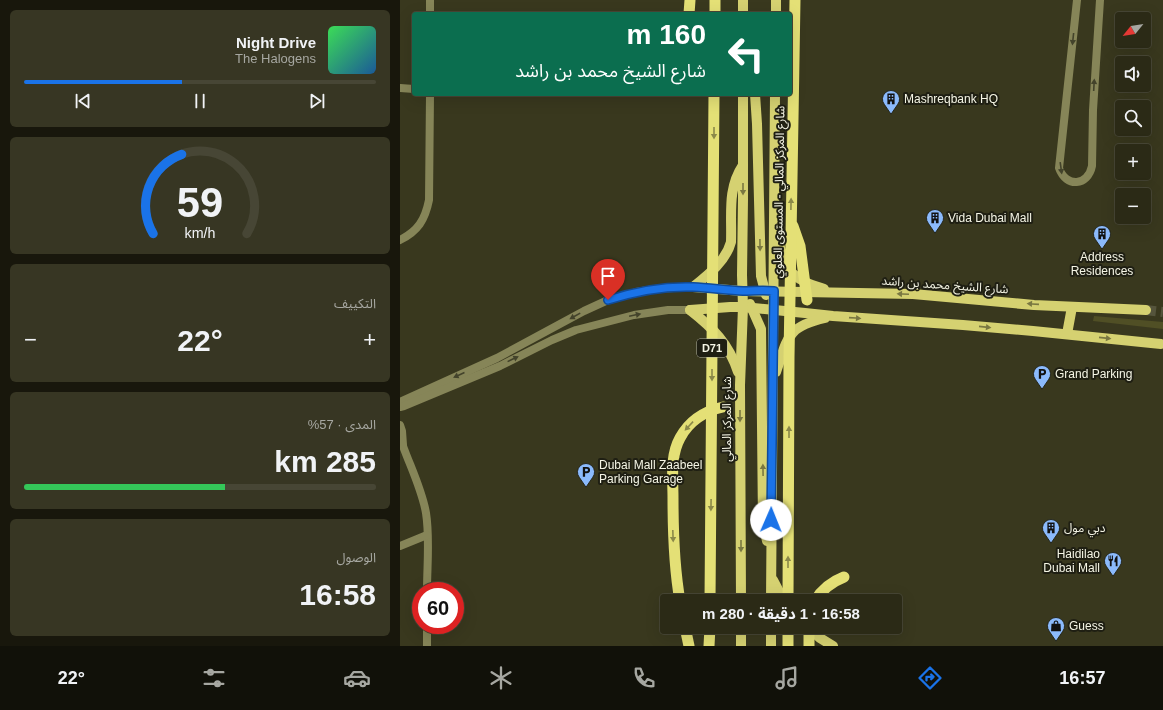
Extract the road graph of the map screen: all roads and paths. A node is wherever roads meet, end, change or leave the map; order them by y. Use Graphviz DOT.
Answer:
graph roads {
  1 [pos="430,0"];
  2 [pos="690,0"];
  3 [pos="715,0"];
  4 [pos="743,0"];
  5 [pos="776,0"];
  6 [pos="795,0"];
  7 [pos="1077,0"];
  8 [pos="1100,0"];
  9 [pos="430,12"];
  10 [pos="689,12"];
  11 [pos="715,12"];
  12 [pos="743,12"];
  13 [pos="776,12"];
  14 [pos="400,88"];
  15 [pos="412,89"];
  16 [pos="430,96"];
  17 [pos="714,96"];
  18 [pos="743,96"];
  19 [pos="755,96"];
  20 [pos="775,96"];
  21 [pos="743,166"];
  22 [pos="791,222"];
  23 [pos="774,231"];
  24 [pos="400,240"];
  25 [pos="774,275"];
  26 [pos="761,276"];
  27 [pos="693,287"];
  28 [pos="742,291"];
  29 [pos="769,291"];
  30 [pos="829,292"];
  31 [pos="807,300"];
  32 [pos="1072,306"];
  33 [pos="748,308"];
  34 [pos="690,310"];
  35 [pos="773,310"];
  36 [pos="1146,310"];
  37 [pos="833,316"];
  38 [pos="761,329"];
  39 [pos="741,332"];
  40 [pos="1067,334"];
  41 [pos="1161,344"];
  42 [pos="773,382"];
  43 [pos="740,386"];
  44 [pos="400,402"];
  45 [pos="400,407"];
  46 [pos="723,407"];
  47 [pos="400,424"];
  48 [pos="402,443"];
  49 [pos="427,535"];
  50 [pos="400,546"];
  51 [pos="770,550"];
  52 [pos="771,574"];
  53 [pos="844,577"];
  54 [pos="427,582"];
  55 [pos="679,594"];
  56 [pos="710,594"];
  57 [pos="741,594"];
  58 [pos="771,594"];
  59 [pos="780,594"];
  60 [pos="788,594"];
  61 [pos="819,594"];
  62 [pos="427,634"];
  63 [pos="686,634"];
  64 [pos="710,634"];
  65 [pos="741,634"];
  66 [pos="771,634"];
  67 [pos="788,634"];
  68 [pos="809,634"];
  69 [pos="816,634"];
  70 [pos="427,646"];
  71 [pos="689,646"];
  72 [pos="710,646"];
  73 [pos="741,646"];
  74 [pos="771,646"];
  75 [pos="788,646"];
  76 [pos="809,646"];
  77 [pos="833,646"];
  1 -- 9 [label="street"];
  2 -- 10 [label="highway"];
  3 -- 11 [label="highway"];
  4 -- 12 [label="main road"];
  5 -- 13 [label="main road"];
  22 -- 6 [label="highway, شارع المركز المالي - المستوى العلوي, one-way"];
  7 -- 8 [label="street, one-way"];
  14 -- 15 [label="street"];
  16 -- 24 [label="street"];
  17 -- 56 [label="highway, D71, one-way"];
  18 -- 21 [label="main road, شارع المركز المالي / D71"];
  19 -- 26 [label="main road, one-way"];
  20 -- 23 [label="main road"];
  21 -- 27 [label="main road"];
  21 -- 28 [label="main road, شارع المركز المالي / D71, one-way"];
  22 -- 31 [label="highway"];
  60 -- 22 [label="highway, شارع المركز المالي - المستوى العلوي, one-way"];
  23 -- 25 [label="main road"];
  23 -- 30 [label="main road"];
  25 -- 26 [label="main road"];
  25 -- 29 [label="main road"];
  26 -- 29 [label="main road"];
  27 -- 28 [label="main road, شارع الشيخ محمد بن راشد"];
  27 -- 44 [label="street, one-way"];
  28 -- 29 [label="main road, شارع الشيخ محمد بن راشد"];
  28 -- 33 [label="main road, شارع المركز المالي / D71"];
  29 -- 30 [label="main road, شارع الشيخ محمد بن راشد"];
  29 -- 35 [label="main road"];
  32 -- 30 [label="main road, شارع الشيخ محمد بن راشد, one-way"];
  32 -- 36 [label="main road, شارع الشيخ محمد بن راشد"];
  32 -- 40 [label="main road"];
  33 -- 34 [label="main road"];
  33 -- 35 [label="main road"];
  33 -- 38 [label="main road"];
  33 -- 39 [label="main road, شارع المركز المالي / D71"];
  34 -- 43 [label="main road"];
  45 -- 34 [label="street, one-way"];
  35 -- 37 [label="main road"];
  35 -- 42 [label="main road"];
  37 -- 40 [label="main road, one-way"];
  37 -- 42 [label="main road"];
  38 -- 39 [label="main road"];
  51 -- 38 [label="main road, one-way"];
  39 -- 43 [label="main road, شارع المركز المالي / D71"];
  40 -- 41 [label="main road, one-way"];
  42 -- 51 [label="main road"];
  43 -- 57 [label="main road, شارع المركز المالي / D71, one-way"];
  46 -- 55 [label="highway, one-way"];
  47 -- 48 [label="street"];
  48 -- 49 [label="street"];
  49 -- 50 [label="street"];
  49 -- 54 [label="street"];
  51 -- 52 [label="main road"];
  52 -- 58 [label="main road"];
  52 -- 59 [label="main road"];
  53 -- 61 [label="highway"];
  62 -- 70 [label="street"];
  63 -- 71 [label="highway"];
  64 -- 72 [label="highway"];
  65 -- 73 [label="main road"];
  66 -- 74 [label="main road"];
  67 -- 75 [label="highway"];
  68 -- 76 [label="highway"];
  69 -- 77 [label="main road"];
}
